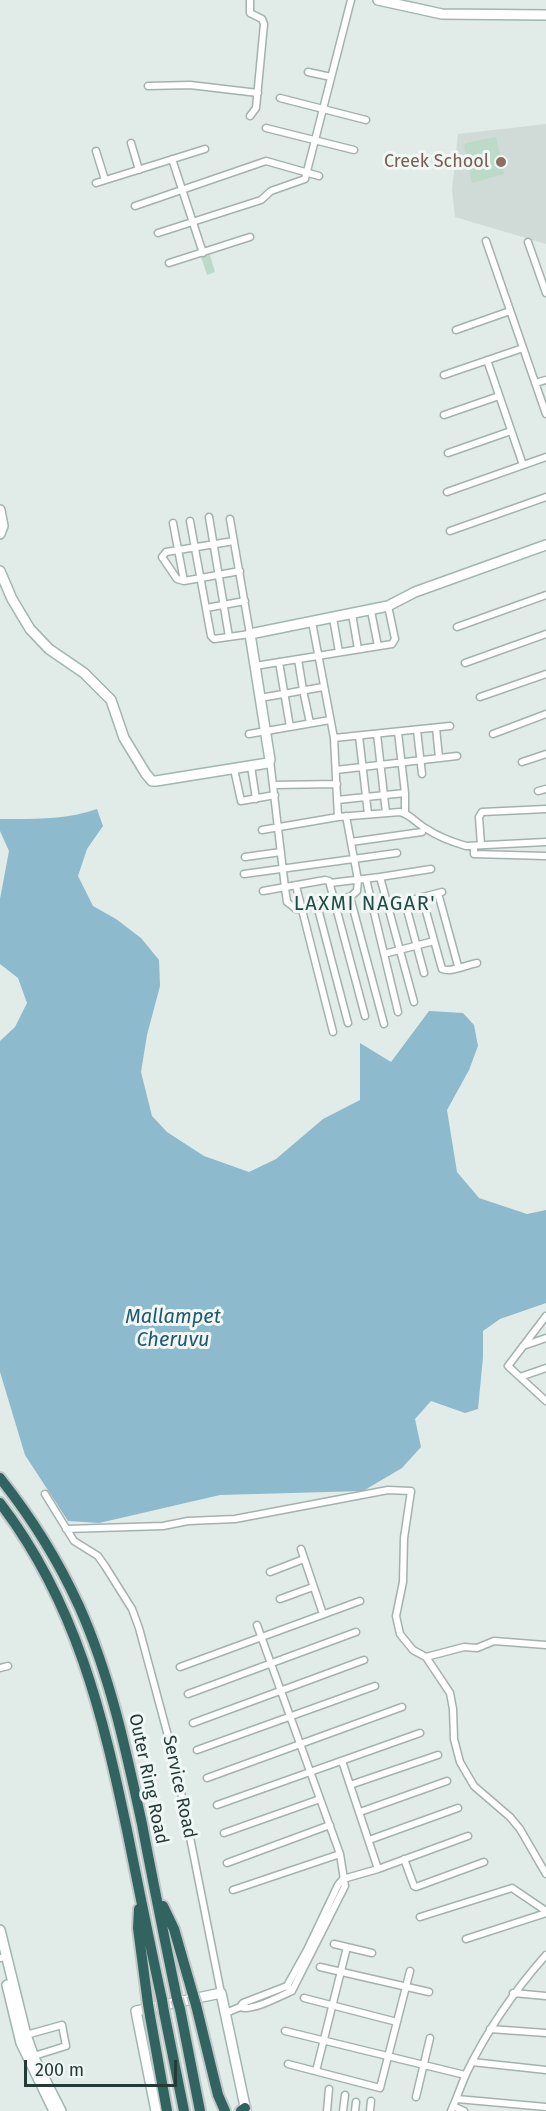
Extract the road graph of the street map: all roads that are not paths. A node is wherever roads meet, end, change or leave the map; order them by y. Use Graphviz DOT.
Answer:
graph roads {
  1 [pos="250,0"];
  2 [pos="351,0"];
  3 [pos="378,0"];
  4 [pos="546,15"];
  5 [pos="308,72"];
  6 [pos="331,77"];
  7 [pos="147,86"];
  8 [pos="258,93"];
  9 [pos="280,98"];
  10 [pos="324,110"];
  11 [pos="250,116"];
  12 [pos="366,120"];
  13 [pos="266,128"];
  14 [pos="316,141"];
  15 [pos="131,142"];
  16 [pos="205,149"];
  17 [pos="354,150"];
  18 [pos="96,151"];
  19 [pos="172,159"];
  20 [pos="139,170"];
  21 [pos="307,173"];
  22 [pos="319,176"];
  23 [pos="105,180"];
  24 [pos="96,183"];
  25 [pos="182,191"];
  26 [pos="135,206"];
  27 [pos="192,221"];
  28 [pos="158,233"];
  29 [pos="250,237"];
  30 [pos="486,241"];
  31 [pos="528,242"];
  32 [pos="203,253"];
  33 [pos="169,264"];
  34 [pos="546,293"];
  35 [pos="510,311"];
  36 [pos="456,330"];
  37 [pos="523,348"];
  38 [pos="487,360"];
  39 [pos="444,375"];
  40 [pos="546,380"];
  41 [pos="535,384"];
  42 [pos="499,396"];
  43 [pos="546,414"];
  44 [pos="444,415"];
  45 [pos="511,431"];
  46 [pos="448,453"];
  47 [pos="546,457"];
  48 [pos="523,465"];
  49 [pos="447,492"];
  50 [pos="546,497"];
  51 [pos="0,510"];
  52 [pos="209,517"];
  53 [pos="230,519"];
  54 [pos="190,521"];
  55 [pos="173,523"];
  56 [pos="450,531"];
  57 [pos="0,534"];
  58 [pos="234,541"];
  59 [pos="214,544"];
  60 [pos="546,545"];
  61 [pos="195,548"];
  62 [pos="178,550"];
  63 [pos="0,571"];
  64 [pos="240,571"];
  65 [pos="219,575"];
  66 [pos="201,578"];
  67 [pos="184,581"];
  68 [pos="546,595"];
  69 [pos="245,601"];
  70 [pos="224,605"];
  71 [pos="388,606"];
  72 [pos="206,608"];
  73 [pos="371,610"];
  74 [pos="352,614"];
  75 [pos="333,618"];
  76 [pos="312,622"];
  77 [pos="457,627"];
  78 [pos="250,634"];
  79 [pos="546,634"];
  80 [pos="229,637"];
  81 [pos="378,646"];
  82 [pos="358,649"];
  83 [pos="339,652"];
  84 [pos="317,656"];
  85 [pos="298,659"];
  86 [pos="279,662"];
  87 [pos="465,663"];
  88 [pos="255,666"];
  89 [pos="546,674"];
  90 [pos="323,687"];
  91 [pos="303,690"];
  92 [pos="284,694"];
  93 [pos="260,698"];
  94 [pos="480,698"];
  95 [pos="546,714"];
  96 [pos="330,720"];
  97 [pos="310,723"];
  98 [pos="450,726"];
  99 [pos="290,727"];
  100 [pos="436,728"];
  101 [pos="417,730"];
  102 [pos="264,731"];
  103 [pos="398,732"];
  104 [pos="249,734"];
  105 [pos="377,734"];
  106 [pos="493,734"];
  107 [pos="359,736"];
  108 [pos="334,738"];
  109 [pos="546,754"];
  110 [pos="457,756"];
  111 [pos="440,758"];
  112 [pos="270,760"];
  113 [pos="421,760"];
  114 [pos="522,762"];
  115 [pos="402,763"];
  116 [pos="381,765"];
  117 [pos="251,766"];
  118 [pos="363,767"];
  119 [pos="234,769"];
  120 [pos="336,770"];
  121 [pos="422,774"];
  122 [pos="337,784"];
  123 [pos="273,785"];
  124 [pos="546,789"];
  125 [pos="538,791"];
  126 [pos="405,793"];
  127 [pos="275,795"];
  128 [pos="384,795"];
  129 [pos="366,797"];
  130 [pos="256,799"];
  131 [pos="337,800"];
  132 [pos="546,809"];
  133 [pos="386,813"];
  134 [pos="405,813"];
  135 [pos="369,814"];
  136 [pos="346,816"];
  137 [pos="338,817"];
  138 [pos="278,827"];
  139 [pos="262,830"];
  140 [pos="422,832"];
  141 [pos="351,842"];
  142 [pos="546,842"];
  143 [pos="478,845"];
  144 [pos="281,852"];
  145 [pos="397,853"];
  146 [pos="546,856"];
  147 [pos="245,857"];
  148 [pos="354,859"];
  149 [pos="431,869"];
  150 [pos="283,870"];
  151 [pos="244,874"];
  152 [pos="380,878"];
  153 [pos="366,879"];
  154 [pos="358,880"];
  155 [pos="330,883"];
  156 [pos="296,886"];
  157 [pos="285,888"];
  158 [pos="263,891"];
  159 [pos="351,897"];
  160 [pos="422,897"];
  161 [pos="334,901"];
  162 [pos="405,902"];
  163 [pos="317,905"];
  164 [pos="389,906"];
  165 [pos="302,908"];
  166 [pos="434,940"];
  167 [pos="416,945"];
  168 [pos="400,950"];
  169 [pos="384,954"];
  170 [pos="477,963"];
  171 [pos="458,966"];
  172 [pos="424,973"];
  173 [pos="414,1002"];
  174 [pos="398,1012"];
  175 [pos="365,1016"];
  176 [pos="348,1023"];
  177 [pos="384,1024"];
  178 [pos="333,1032"];
  179 [pos="546,1316"];
  180 [pos="546,1338"];
  181 [pos="522,1347"];
  182 [pos="546,1368"];
  183 [pos="520,1377"];
  184 [pos="545,1400"];
  185 [pos="0,1478"];
  186 [pos="45,1494"];
  187 [pos="2,1506"];
  188 [pos="66,1529"];
  189 [pos="301,1549"];
  190 [pos="304,1559"];
  191 [pos="270,1572"];
  192 [pos="313,1587"];
  193 [pos="280,1599"];
  194 [pos="360,1601"];
  195 [pos="323,1614"];
  196 [pos="257,1625"];
  197 [pos="356,1632"];
  198 [pos="261,1636"];
  199 [pos="546,1645"];
  200 [pos="426,1657"];
  201 [pos="364,1660"];
  202 [pos="271,1664"];
  203 [pos="8,1666"];
  204 [pos="180,1667"];
  205 [pos="0,1668"];
  206 [pos="375,1686"];
  207 [pos="281,1690"];
  208 [pos="188,1694"];
  209 [pos="402,1707"];
  210 [pos="291,1718"];
  211 [pos="193,1723"];
  212 [pos="420,1733"];
  213 [pos="300,1743"];
  214 [pos="197,1750"];
  215 [pos="438,1755"];
  216 [pos="342,1761"];
  217 [pos="310,1772"];
  218 [pos="207,1778"];
  219 [pos="447,1781"];
  220 [pos="350,1785"];
  221 [pos="320,1799"];
  222 [pos="217,1805"];
  223 [pos="458,1808"];
  224 [pos="360,1812"];
  225 [pos="330,1825"];
  226 [pos="224,1833"];
  227 [pos="468,1836"];
  228 [pos="369,1840"];
  229 [pos="340,1854"];
  230 [pos="404,1859"];
  231 [pos="484,1862"];
  232 [pos="227,1863"];
  233 [pos="378,1869"];
  234 [pos="546,1874"];
  235 [pos="343,1880"];
  236 [pos="155,1889"];
  237 [pos="233,1890"];
  238 [pos="140,1893"];
  239 [pos="546,1912"];
  240 [pos="420,1917"];
  241 [pos="0,1930"];
  242 [pos="466,1939"];
  243 [pos="334,1944"];
  244 [pos="347,1947"];
  245 [pos="372,1953"];
  246 [pos="546,1955"];
  247 [pos="0,1957"];
  248 [pos="320,1967"];
  249 [pos="410,1971"];
  250 [pos="341,1972"];
  251 [pos="405,1987"];
  252 [pos="429,1992"];
  253 [pos="221,1993"];
  254 [pos="513,1993"];
  255 [pos="546,1996"];
  256 [pos="304,1998"];
  257 [pos="333,2006"];
  258 [pos="226,2013"];
  259 [pos="397,2022"];
  260 [pos="490,2029"];
  261 [pos="285,2031"];
  262 [pos="546,2033"];
  263 [pos="26,2035"];
  264 [pos="430,2038"];
  265 [pos="324,2041"];
  266 [pos="34,2056"];
  267 [pos="388,2056"];
  268 [pos="472,2062"];
  269 [pos="288,2064"];
  270 [pos="424,2065"];
  271 [pos="546,2070"];
  272 [pos="316,2071"];
  273 [pos="465,2075"];
  274 [pos="329,2089"];
  275 [pos="345,2095"];
  276 [pos="416,2097"];
  277 [pos="457,2099"];
  278 [pos="371,2101"];
  279 [pos="356,2102"];
  280 [pos="546,2108"];
  281 [pos="452,2109"];
  282 [pos="225,2110"];
  283 [pos="244,2110"];
  284 [pos="54,2111"];
  285 [pos="61,2111"];
  286 [pos="156,2111"];
  287 [pos="167,2111"];
  288 [pos="184,2111"];
  289 [pos="200,2111"];
  290 [pos="327,2111"];
  291 [pos="343,2111"];
  292 [pos="355,2111"];
  293 [pos="370,2111"];
  294 [pos="464,2111"];
  1 -- 8 [label="street"];
  2 -- 6 [label="street"];
  3 -- 4 [label="street"];
  5 -- 6 [label="street"];
  6 -- 10 [label="street"];
  7 -- 8 [label="street"];
  8 -- 11 [label="street"];
  9 -- 10 [label="street"];
  10 -- 12 [label="street"];
  10 -- 14 [label="street"];
  13 -- 14 [label="street"];
  14 -- 17 [label="street"];
  14 -- 21 [label="street"];
  15 -- 20 [label="street"];
  16 -- 19 [label="street"];
  18 -- 23 [label="street"];
  19 -- 20 [label="street"];
  19 -- 25 [label="street"];
  20 -- 23 [label="street"];
  21 -- 22 [label="street"];
  21 -- 25 [label="street"];
  21 -- 27 [label="street"];
  23 -- 24 [label="street"];
  25 -- 26 [label="street"];
  25 -- 27 [label="street"];
  27 -- 28 [label="street"];
  27 -- 32 [label="street"];
  29 -- 32 [label="street"];
  30 -- 35 [label="street"];
  31 -- 34 [label="street"];
  32 -- 33 [label="street"];
  35 -- 36 [label="street"];
  35 -- 37 [label="street"];
  37 -- 38 [label="street"];
  37 -- 41 [label="street"];
  38 -- 39 [label="street"];
  38 -- 42 [label="street"];
  40 -- 41 [label="street"];
  41 -- 43 [label="street"];
  42 -- 44 [label="street"];
  42 -- 45 [label="street"];
  45 -- 46 [label="street"];
  45 -- 48 [label="street"];
  47 -- 48 [label="street"];
  48 -- 49 [label="street"];
  50 -- 56 [label="street"];
  51 -- 57 [label="street"];
  52 -- 59 [label="street"];
  53 -- 58 [label="street"];
  54 -- 61 [label="street"];
  55 -- 62 [label="street"];
  58 -- 59 [label="street"];
  58 -- 64 [label="street"];
  59 -- 61 [label="street"];
  59 -- 65 [label="street"];
  60 -- 71 [label="street"];
  61 -- 62 [label="street"];
  61 -- 66 [label="street"];
  62 -- 67 [label="street"];
  62 -- 67 [label="street"];
  63 -- 119 [label="street"];
  64 -- 65 [label="street"];
  64 -- 69 [label="street"];
  65 -- 66 [label="street"];
  65 -- 70 [label="street"];
  66 -- 67 [label="street"];
  66 -- 72 [label="street"];
  68 -- 77 [label="street"];
  69 -- 70 [label="street"];
  69 -- 78 [label="street"];
  70 -- 72 [label="street"];
  70 -- 80 [label="street"];
  71 -- 73 [label="street"];
  71 -- 81 [label="street"];
  72 -- 80 [label="street"];
  73 -- 74 [label="street"];
  73 -- 81 [label="street"];
  74 -- 75 [label="street"];
  74 -- 82 [label="street"];
  75 -- 76 [label="street"];
  75 -- 83 [label="street"];
  76 -- 78 [label="street"];
  76 -- 84 [label="street"];
  78 -- 80 [label="street"];
  78 -- 88 [label="street"];
  79 -- 87 [label="street"];
  81 -- 82 [label="street"];
  82 -- 83 [label="street"];
  83 -- 84 [label="street"];
  84 -- 85 [label="street"];
  84 -- 90 [label="street"];
  85 -- 86 [label="street"];
  85 -- 91 [label="street"];
  86 -- 88 [label="street"];
  86 -- 92 [label="street"];
  88 -- 93 [label="street"];
  89 -- 94 [label="street"];
  90 -- 91 [label="street"];
  90 -- 96 [label="street"];
  91 -- 92 [label="street"];
  91 -- 97 [label="street"];
  92 -- 93 [label="street"];
  92 -- 99 [label="street"];
  93 -- 102 [label="street"];
  95 -- 106 [label="street"];
  96 -- 97 [label="street"];
  96 -- 108 [label="street"];
  97 -- 99 [label="street"];
  98 -- 100 [label="street"];
  99 -- 102 [label="street"];
  100 -- 101 [label="street"];
  100 -- 111 [label="street"];
  101 -- 103 [label="street"];
  101 -- 113 [label="street"];
  102 -- 104 [label="street"];
  102 -- 112 [label="street"];
  103 -- 105 [label="street"];
  103 -- 115 [label="street"];
  105 -- 107 [label="street"];
  105 -- 116 [label="street"];
  107 -- 108 [label="street"];
  107 -- 118 [label="street"];
  108 -- 120 [label="street"];
  109 -- 114 [label="street"];
  110 -- 111 [label="street"];
  111 -- 113 [label="street"];
  112 -- 117 [label="street"];
  112 -- 123 [label="street"];
  113 -- 115 [label="street"];
  113 -- 121 [label="street"];
  115 -- 116 [label="street"];
  115 -- 126 [label="street"];
  116 -- 118 [label="street"];
  116 -- 128 [label="street"];
  117 -- 119 [label="street"];
  117 -- 130 [label="street"];
  118 -- 120 [label="street"];
  118 -- 129 [label="street"];
  119 -- 130 [label="street"];
  120 -- 122 [label="street"];
  122 -- 123 [label="street"];
  122 -- 131 [label="street"];
  123 -- 127 [label="street"];
  124 -- 125 [label="street"];
  126 -- 128 [label="street"];
  126 -- 134 [label="street"];
  127 -- 130 [label="street"];
  127 -- 138 [label="street"];
  128 -- 129 [label="street"];
  128 -- 133 [label="street"];
  129 -- 131 [label="street"];
  129 -- 135 [label="street"];
  131 -- 137 [label="street"];
  132 -- 143 [label="street"];
  133 -- 134 [label="street"];
  133 -- 135 [label="street"];
  134 -- 143 [label="street"];
  135 -- 136 [label="street"];
  136 -- 137 [label="street"];
  136 -- 141 [label="street"];
  137 -- 138 [label="street"];
  138 -- 139 [label="street"];
  138 -- 144 [label="street"];
  140 -- 141 [label="street"];
  141 -- 148 [label="street"];
  142 -- 143 [label="street"];
  143 -- 146 [label="street"];
  144 -- 147 [label="street"];
  144 -- 150 [label="street"];
  145 -- 148 [label="street"];
  148 -- 150 [label="street"];
  148 -- 154 [label="street"];
  149 -- 152 [label="street"];
  150 -- 151 [label="street"];
  150 -- 157 [label="street"];
  152 -- 153 [label="street"];
  152 -- 164 [label="street"];
  153 -- 154 [label="street"];
  153 -- 169 [label="street"];
  154 -- 155 [label="street"];
  154 -- 159 [label="street"];
  155 -- 156 [label="street"];
  155 -- 161 [label="street"];
  156 -- 157 [label="street"];
  156 -- 165 [label="street"];
  157 -- 158 [label="street"];
  157 -- 165 [label="street"];
  159 -- 161 [label="street"];
  159 -- 177 [label="street"];
  160 -- 162 [label="street"];
  160 -- 166 [label="street"];
  160 -- 171 [label="street"];
  161 -- 163 [label="street"];
  161 -- 175 [label="street"];
  162 -- 164 [label="street"];
  162 -- 167 [label="street"];
  163 -- 165 [label="street"];
  163 -- 176 [label="street"];
  164 -- 168 [label="street"];
  165 -- 178 [label="street"];
  166 -- 167 [label="street"];
  166 -- 171 [label="street"];
  167 -- 168 [label="street"];
  167 -- 172 [label="street"];
  168 -- 169 [label="street"];
  168 -- 173 [label="street"];
  169 -- 174 [label="street"];
  170 -- 171 [label="street"];
  179 -- 181 [label="street"];
  180 -- 181 [label="street"];
  181 -- 183 [label="street"];
  182 -- 183 [label="street"];
  183 -- 184 [label="street"];
  185 -- 236 [label="highway, Outer Ring Road"];
  186 -- 188 [label="street, Service Road"];
  187 -- 238 [label="highway, Outer Ring Road"];
  188 -- 200 [label="street"];
  188 -- 253 [label="street, Service Road"];
  189 -- 190 [label="street"];
  190 -- 191 [label="street"];
  190 -- 192 [label="street"];
  192 -- 193 [label="street"];
  192 -- 195 [label="street"];
  194 -- 195 [label="street"];
  195 -- 198 [label="street"];
  196 -- 198 [label="street"];
  197 -- 202 [label="street"];
  198 -- 202 [label="street"];
  198 -- 204 [label="street"];
  199 -- 200 [label="street"];
  200 -- 234 [label="street"];
  201 -- 207 [label="street"];
  202 -- 207 [label="street"];
  202 -- 208 [label="street"];
  203 -- 205 [label="street"];
  206 -- 210 [label="street"];
  207 -- 210 [label="street"];
  207 -- 211 [label="street"];
  209 -- 213 [label="street"];
  210 -- 213 [label="street"];
  210 -- 214 [label="street"];
  212 -- 216 [label="street"];
  213 -- 217 [label="street"];
  213 -- 218 [label="street"];
  215 -- 220 [label="street"];
  216 -- 217 [label="street"];
  216 -- 220 [label="street"];
  217 -- 221 [label="street"];
  217 -- 222 [label="street"];
  219 -- 224 [label="street"];
  220 -- 224 [label="street"];
  221 -- 225 [label="street"];
  221 -- 226 [label="street"];
  223 -- 228 [label="street"];
  224 -- 228 [label="street"];
  225 -- 229 [label="street"];
  225 -- 232 [label="street"];
  227 -- 230 [label="street"];
  228 -- 233 [label="street"];
  229 -- 235 [label="street"];
  229 -- 237 [label="street"];
  230 -- 231 [label="street"];
  230 -- 233 [label="street"];
  233 -- 235 [label="street"];
  235 -- 258 [label="street"];
  236 -- 282 [label="highway"];
  236 -- 289 [label="highway, Outer Ring Road"];
  238 -- 287 [label="highway, bridge"];
  238 -- 288 [label="highway, Outer Ring Road, bridge"];
  239 -- 240 [label="street"];
  239 -- 242 [label="street"];
  241 -- 263 [label="street"];
  243 -- 244 [label="street"];
  244 -- 245 [label="street"];
  244 -- 250 [label="street"];
  246 -- 254 [label="street"];
  247 -- 284 [label="street"];
  248 -- 250 [label="street"];
  249 -- 251 [label="street"];
  250 -- 251 [label="street"];
  250 -- 257 [label="street"];
  251 -- 252 [label="street"];
  251 -- 259 [label="street"];
  253 -- 258 [label="street, Service Road"];
  253 -- 286 [label="street"];
  254 -- 255 [label="street"];
  254 -- 260 [label="street"];
  256 -- 257 [label="street"];
  257 -- 259 [label="street"];
  257 -- 265 [label="street"];
  258 -- 283 [label="street, Service Road"];
  259 -- 267 [label="street"];
  260 -- 262 [label="street"];
  260 -- 268 [label="street"];
  261 -- 265 [label="street"];
  263 -- 266 [label="street"];
  263 -- 266 [label="street"];
  264 -- 270 [label="street"];
  265 -- 267 [label="street"];
  265 -- 272 [label="street"];
  266 -- 285 [label="street"];
  267 -- 270 [label="street"];
  267 -- 272 [label="street"];
  268 -- 271 [label="street"];
  268 -- 273 [label="street"];
  269 -- 272 [label="street"];
  270 -- 273 [label="street"];
  270 -- 276 [label="street"];
  273 -- 277 [label="street"];
  274 -- 290 [label="street"];
  275 -- 291 [label="street"];
  277 -- 280 [label="street"];
  277 -- 281 [label="street"];
  278 -- 293 [label="street"];
  279 -- 292 [label="street"];
  281 -- 294 [label="street"];
}
